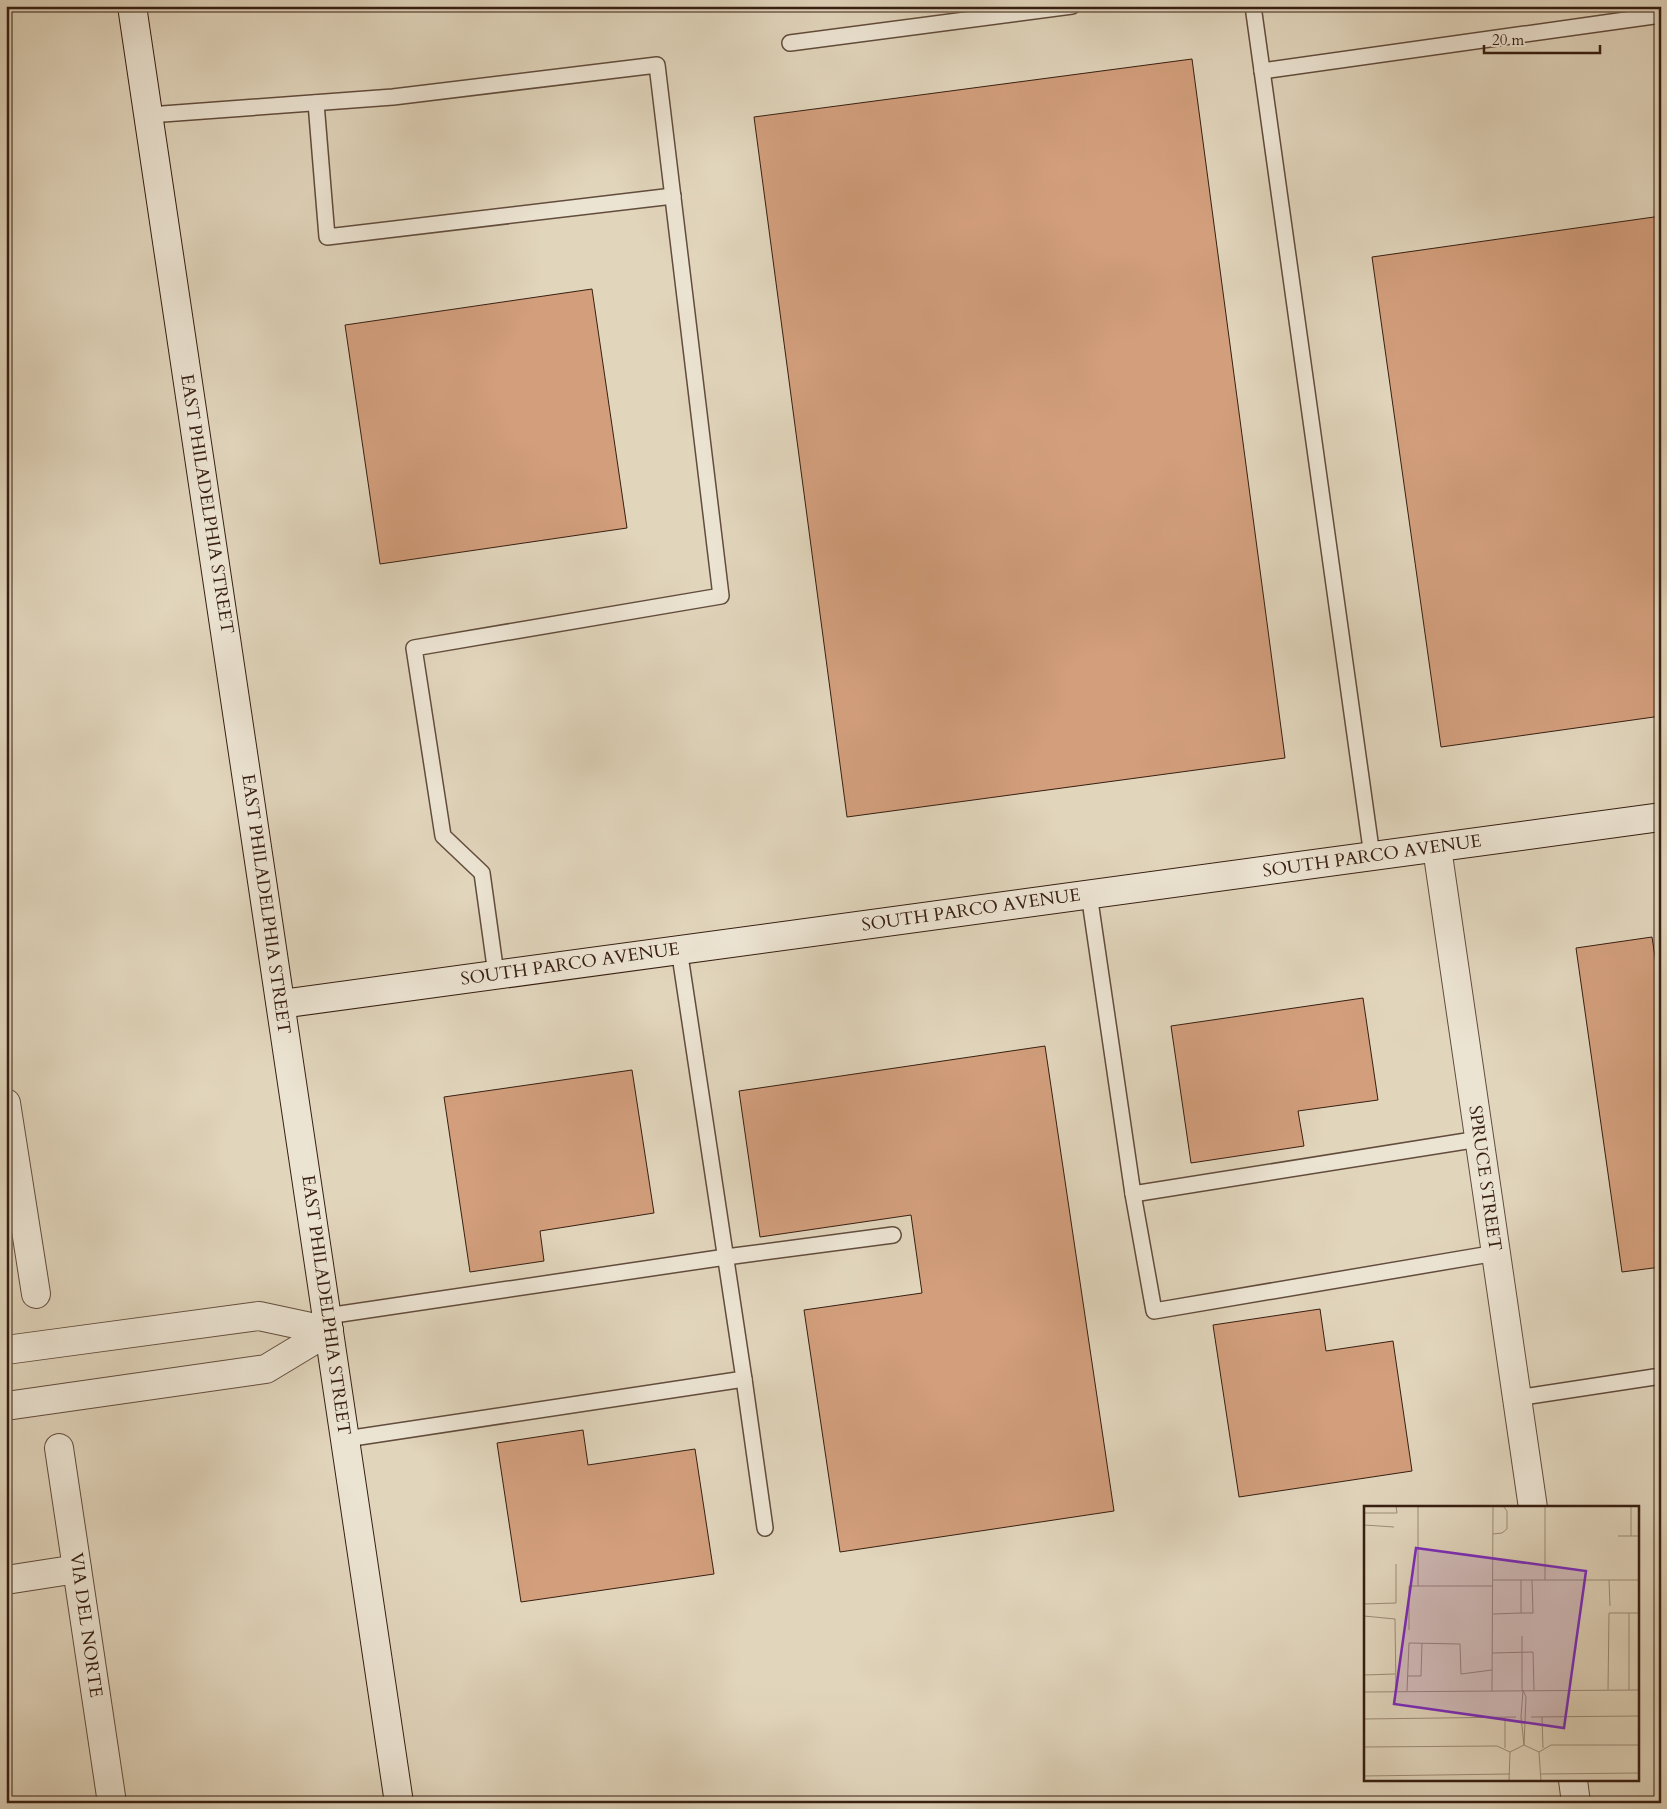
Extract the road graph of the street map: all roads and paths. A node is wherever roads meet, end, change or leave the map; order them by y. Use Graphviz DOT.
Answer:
graph roads {
  1 [pos="132,6"];
  2 [pos="1072,6"];
  3 [pos="1252,6"];
  4 [pos="1661,15"];
  5 [pos="790,43"];
  6 [pos="1262,71"];
  7 [pos="316,104"];
  8 [pos="148,115"];
  9 [pos="673,196"];
  10 [pos="1661,816"];
  11 [pos="1436,848"];
  12 [pos="1372,856"];
  13 [pos="1089,894"];
  14 [pos="679,949"];
  15 [pos="496,974"];
  16 [pos="281,1004"];
  17 [pos="6,1103"];
  18 [pos="1480,1139"];
  19 [pos="11,1174"];
  20 [pos="1133,1194"];
  21 [pos="893,1235"];
  22 [pos="1496,1253"];
  23 [pos="726,1257"];
  24 [pos="36,1294"];
  25 [pos="328,1323"];
  26 [pos="6,1350"];
  27 [pos="1661,1376"];
  28 [pos="744,1378"];
  29 [pos="1517,1398"];
  30 [pos="6,1406"];
  31 [pos="346,1439"];
  32 [pos="59,1448"];
  33 [pos="1533,1506"];
  34 [pos="765,1528"];
  35 [pos="77,1569"];
  36 [pos="6,1580"];
  37 [pos="1573,1782"];
  38 [pos="112,1803"];
  39 [pos="399,1803"];
  40 [pos="1576,1803"];
  1 -- 8 [label="street, EAST PHILADELPHIA STREET"];
  2 -- 5 [label="lane"];
  3 -- 6 [label="lane"];
  4 -- 6 [label="lane"];
  6 -- 12 [label="lane"];
  7 -- 8 [label="lane"];
  7 -- 9 [label="lane"];
  7 -- 9 [label="lane"];
  8 -- 16 [label="street, EAST PHILADELPHIA STREET"];
  9 -- 15 [label="lane"];
  10 -- 11 [label="street, SOUTH PARCO AVENUE"];
  11 -- 12 [label="street, SOUTH PARCO AVENUE"];
  11 -- 18 [label="street, SPRUCE STREET"];
  12 -- 13 [label="street, SOUTH PARCO AVENUE"];
  13 -- 14 [label="street, SOUTH PARCO AVENUE"];
  13 -- 20 [label="lane"];
  14 -- 15 [label="street, SOUTH PARCO AVENUE"];
  14 -- 23 [label="lane"];
  15 -- 16 [label="street, SOUTH PARCO AVENUE"];
  16 -- 25 [label="street, EAST PHILADELPHIA STREET"];
  17 -- 19 [label="street"];
  18 -- 20 [label="lane"];
  18 -- 22 [label="street, SPRUCE STREET"];
  19 -- 24 [label="street"];
  20 -- 22 [label="lane"];
  21 -- 23 [label="lane"];
  22 -- 29 [label="street, SPRUCE STREET"];
  23 -- 25 [label="lane"];
  23 -- 28 [label="lane"];
  25 -- 26 [label="street"];
  25 -- 30 [label="street"];
  25 -- 31 [label="street, EAST PHILADELPHIA STREET"];
  27 -- 29 [label="lane"];
  28 -- 31 [label="lane"];
  28 -- 34 [label="lane"];
  29 -- 33 [label="street, SPRUCE STREET"];
  31 -- 39 [label="street, EAST PHILADELPHIA STREET"];
  32 -- 35 [label="street, VIA DEL NORTE"];
  35 -- 36 [label="street"];
  35 -- 38 [label="street, VIA DEL NORTE"];
  37 -- 40 [label="street"];
}
